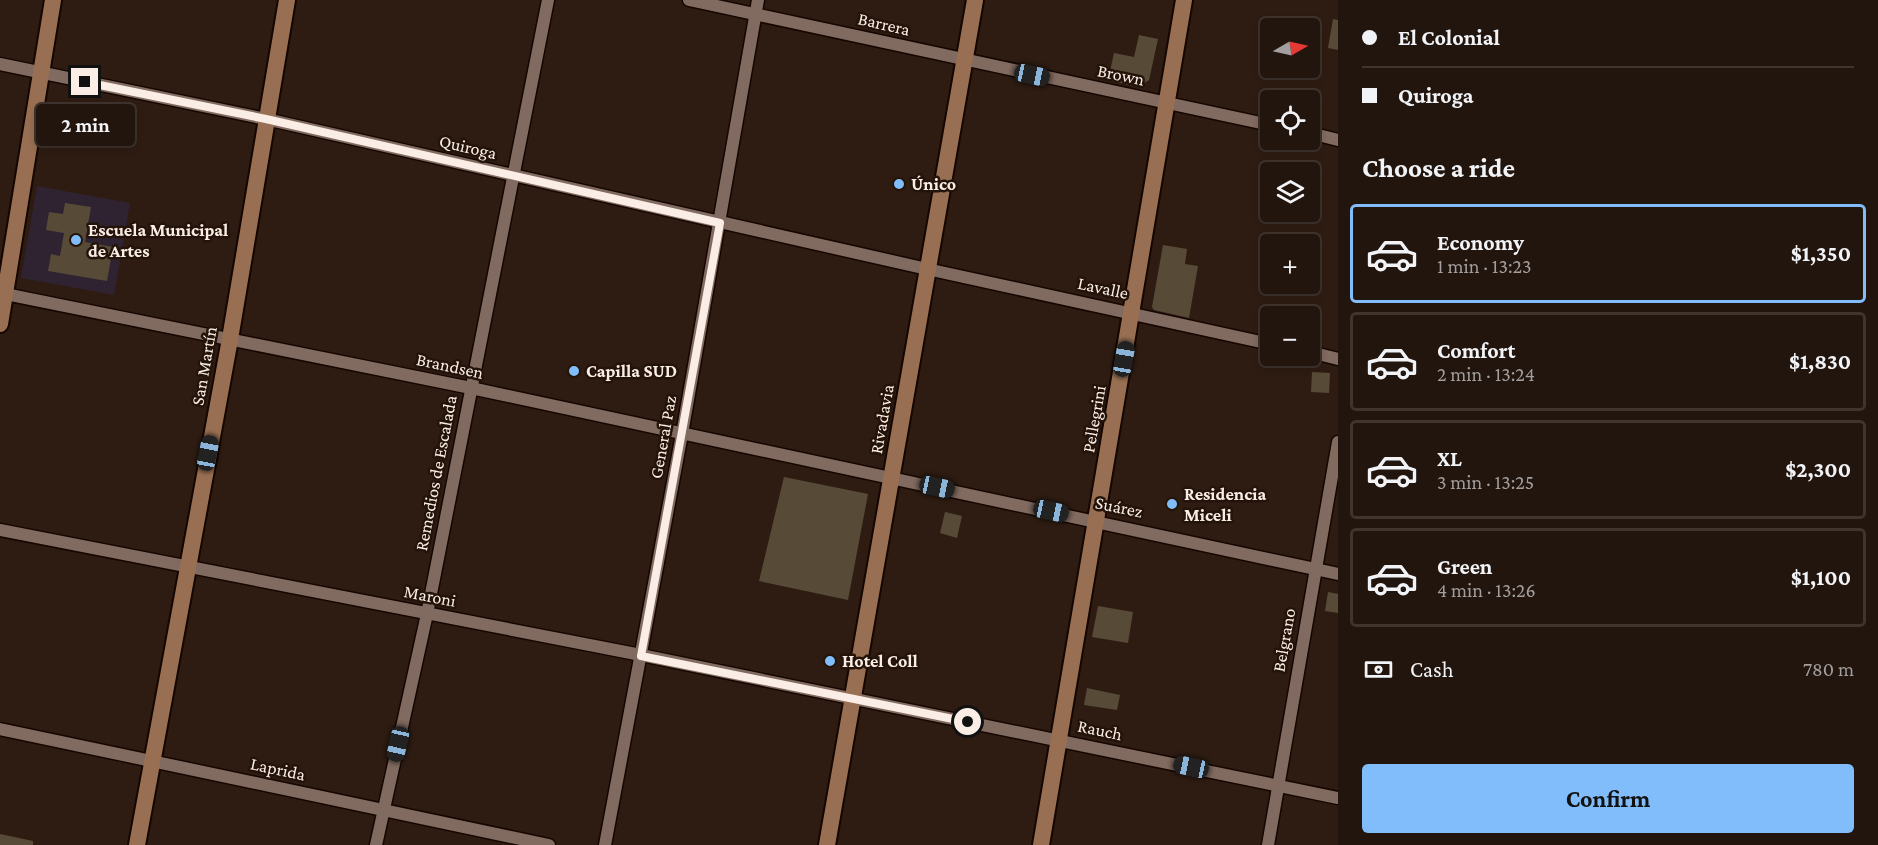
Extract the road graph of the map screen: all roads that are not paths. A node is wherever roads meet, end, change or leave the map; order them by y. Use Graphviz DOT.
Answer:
graph roads {
  1 [pos="53,0"];
  2 [pos="287,0"];
  3 [pos="548,0"];
  4 [pos="689,0"];
  5 [pos="758,0"];
  6 [pos="975,0"];
  7 [pos="1184,0"];
  8 [pos="756,13"];
  9 [pos="964,61"];
  10 [pos="0,64"];
  11 [pos="40,73"];
  12 [pos="1166,103"];
  13 [pos="266,119"];
  14 [pos="1260,123"];
  15 [pos="1320,136"];
  16 [pos="1338,140"];
  17 [pos="512,176"];
  18 [pos="720,223"];
  19 [pos="927,269"];
  20 [pos="2,294"];
  21 [pos="1132,312"];
  22 [pos="0,324"];
  23 [pos="230,339"];
  24 [pos="1260,342"];
  25 [pos="1320,354"];
  26 [pos="1338,359"];
  27 [pos="471,388"];
  28 [pos="682,434"];
  29 [pos="1338,442"];
  30 [pos="892,477"];
  31 [pos="1096,521"];
  32 [pos="0,530"];
  33 [pos="187,566"];
  34 [pos="1314,569"];
  35 [pos="1338,574"];
  36 [pos="427,614"];
  37 [pos="641,656"];
  38 [pos="853,700"];
  39 [pos="0,729"];
  40 [pos="1060,740"];
  41 [pos="152,760"];
  42 [pos="1278,786"];
  43 [pos="1338,798"];
  44 [pos="383,810"];
  45 [pos="137,845"];
  46 [pos="376,845"];
  47 [pos="549,845"];
  48 [pos="605,845"];
  49 [pos="827,845"];
  50 [pos="1041,845"];
  51 [pos="1268,845"];
  1 -- 11 [label="main road"];
  2 -- 13 [label="main road, San Martín"];
  3 -- 17 [label="street, Remedios de Escalada"];
  4 -- 8 [label="street, Barrera"];
  5 -- 8 [label="street, General Paz"];
  6 -- 9 [label="main road, Rivadavia"];
  7 -- 12 [label="main road, Pellegrini"];
  8 -- 9 [label="street, Barrera"];
  8 -- 18 [label="street, General Paz"];
  9 -- 12 [label="street, Brown"];
  9 -- 19 [label="main road, Rivadavia"];
  10 -- 11 [label="street, Quiroga"];
  11 -- 13 [label="street, Quiroga"];
  11 -- 20 [label="main road"];
  12 -- 14 [label="street, Brown"];
  12 -- 21 [label="main road, Pellegrini"];
  13 -- 17 [label="street, Quiroga"];
  13 -- 23 [label="main road, San Martín"];
  15 -- 16 [label="street"];
  17 -- 18 [label="street, Quiroga"];
  17 -- 27 [label="street, Remedios de Escalada"];
  18 -- 19 [label="street, Quiroga"];
  18 -- 28 [label="street, General Paz"];
  19 -- 21 [label="street, Lavalle"];
  19 -- 30 [label="main road, Rivadavia"];
  20 -- 22 [label="main road"];
  20 -- 23 [label="street, Brandsen"];
  21 -- 24 [label="street, Lavalle"];
  21 -- 31 [label="main road, Pellegrini"];
  23 -- 27 [label="street, Brandsen"];
  23 -- 33 [label="main road, San Martín"];
  25 -- 26 [label="street"];
  27 -- 28 [label="street, Brandsen"];
  27 -- 36 [label="street, Remedios de Escalada"];
  28 -- 30 [label="street, Brandsen"];
  28 -- 37 [label="street, General Paz"];
  29 -- 34 [label="street, Belgrano"];
  30 -- 31 [label="street, Suárez"];
  30 -- 38 [label="main road, Rivadavia"];
  31 -- 34 [label="street, Suárez"];
  31 -- 40 [label="main road, Pellegrini"];
  32 -- 33 [label="street, Maroni"];
  33 -- 36 [label="street, Maroni"];
  33 -- 41 [label="main road, San Martín"];
  34 -- 35 [label="street, Suárez"];
  34 -- 42 [label="street, Belgrano"];
  36 -- 37 [label="street, Maroni"];
  36 -- 44 [label="street, Remedios de Escalada"];
  37 -- 38 [label="street, Maroni"];
  37 -- 48 [label="street, General Paz"];
  38 -- 40 [label="street, Rauch"];
  38 -- 49 [label="main road, Rivadavia"];
  39 -- 41 [label="street, Laprida"];
  40 -- 42 [label="street, Rauch"];
  40 -- 50 [label="main road, Pellegrini"];
  41 -- 44 [label="street, Laprida"];
  41 -- 45 [label="main road, San Martín"];
  42 -- 43 [label="street, Rauch"];
  42 -- 51 [label="street, Belgrano"];
  44 -- 46 [label="street, Remedios de Escalada"];
  44 -- 47 [label="street, Laprida"];
}
